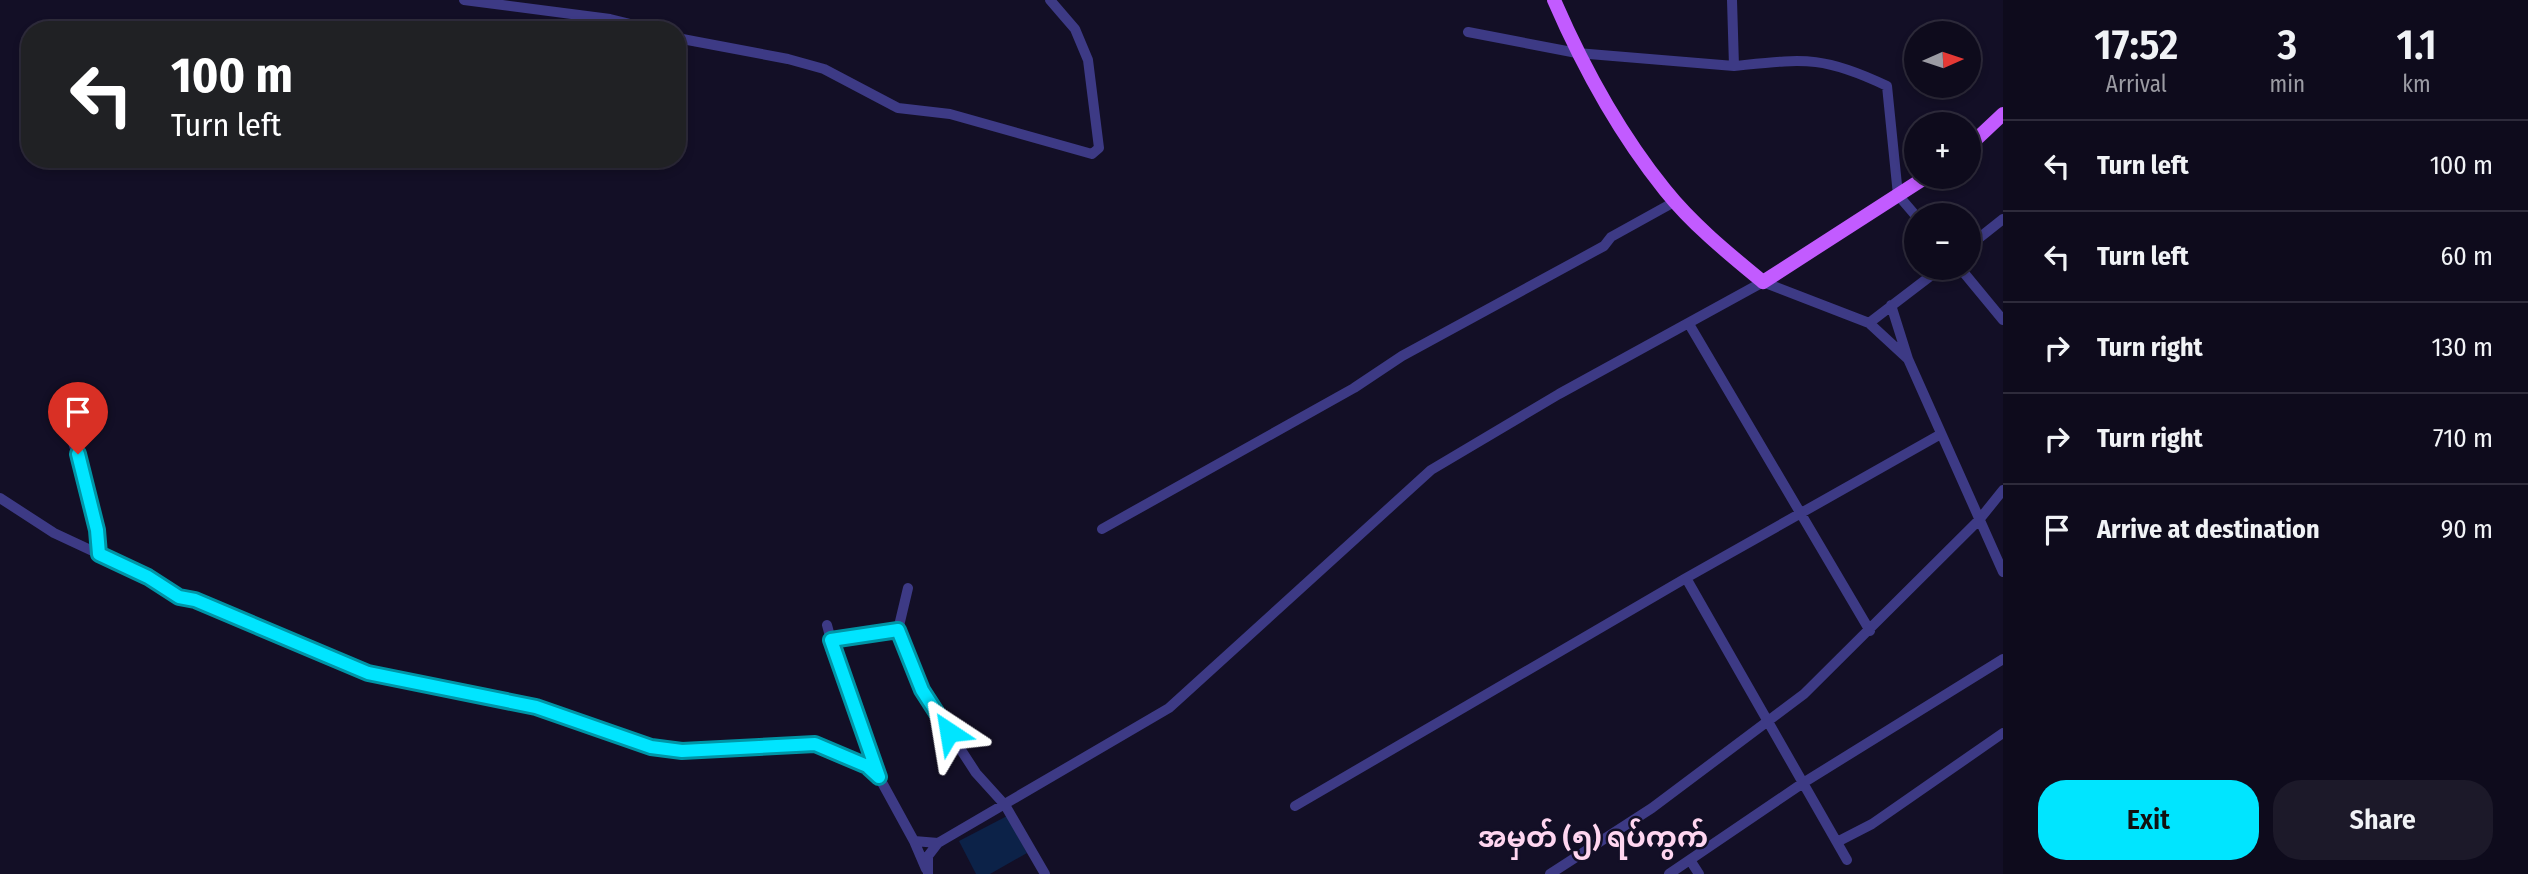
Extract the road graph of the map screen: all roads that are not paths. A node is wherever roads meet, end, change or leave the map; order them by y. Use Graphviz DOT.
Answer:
graph roads {
  1 [pos="464,0"];
  2 [pos="1050,0"];
  3 [pos="1554,0"];
  4 [pos="1732,0"];
  5 [pos="618,21"];
  6 [pos="1468,32"];
  7 [pos="686,40"];
  8 [pos="1577,53"];
  9 [pos="1734,66"];
  10 [pos="2003,114"];
  11 [pos="1981,135"];
  12 [pos="1907,189"];
  13 [pos="1898,195"];
  14 [pos="1676,201"];
  15 [pos="1905,203"];
  16 [pos="2003,219"];
  17 [pos="1981,236"];
  18 [pos="1925,280"];
  19 [pos="1970,280"];
  20 [pos="1763,282"];
  21 [pos="1891,305"];
  22 [pos="2003,320"];
  23 [pos="1869,323"];
  24 [pos="1689,324"];
  25 [pos="1908,359"];
  26 [pos="70,432"];
  27 [pos="1941,434"];
  28 [pos="2003,490"];
  29 [pos="0,498"];
  30 [pos="1801,514"];
  31 [pos="1979,520"];
  32 [pos="1102,529"];
  33 [pos="99,554"];
  34 [pos="2003,572"];
  35 [pos="1686,578"];
  36 [pos="908,588"];
  37 [pos="827,625"];
  38 [pos="898,630"];
  39 [pos="1870,631"];
  40 [pos="831,640"];
  41 [pos="2003,659"];
  42 [pos="1769,722"];
  43 [pos="2003,733"];
  44 [pos="879,777"];
  45 [pos="1803,783"];
  46 [pos="1005,805"];
  47 [pos="1295,806"];
  48 [pos="914,841"];
  49 [pos="1837,842"];
  50 [pos="938,843"];
  51 [pos="1690,860"];
  52 [pos="1847,860"];
  53 [pos="927,871"];
  54 [pos="1045,874"];
  55 [pos="1550,874"];
  56 [pos="1669,874"];
  57 [pos="1699,874"];
  1 -- 5 [label="street"];
  2 -- 7 [label="street"];
  3 -- 8 [label="main road"];
  4 -- 9 [label="street"];
  6 -- 8 [label="street"];
  8 -- 9 [label="street"];
  8 -- 14 [label="main road"];
  9 -- 13 [label="street"];
  10 -- 11 [label="main road"];
  12 -- 13 [label="main road"];
  13 -- 15 [label="street"];
  13 -- 20 [label="main road"];
  14 -- 20 [label="main road"];
  14 -- 32 [label="street"];
  16 -- 17 [label="street"];
  18 -- 21 [label="street"];
  19 -- 22 [label="street"];
  20 -- 23 [label="street"];
  20 -- 24 [label="street"];
  21 -- 23 [label="street"];
  21 -- 25 [label="street"];
  23 -- 25 [label="street"];
  24 -- 30 [label="street"];
  24 -- 46 [label="street"];
  25 -- 27 [label="street"];
  26 -- 33 [label="street"];
  27 -- 30 [label="street"];
  27 -- 31 [label="street"];
  28 -- 31 [label="street"];
  29 -- 33 [label="street"];
  30 -- 35 [label="street"];
  30 -- 39 [label="street"];
  31 -- 34 [label="street"];
  31 -- 39 [label="street"];
  33 -- 44 [label="street"];
  35 -- 42 [label="street"];
  35 -- 47 [label="street"];
  36 -- 38 [label="street"];
  37 -- 40 [label="street"];
  38 -- 40 [label="street"];
  38 -- 46 [label="street"];
  39 -- 42 [label="street"];
  40 -- 44 [label="street"];
  41 -- 45 [label="street"];
  42 -- 45 [label="street"];
  42 -- 55 [label="street"];
  43 -- 49 [label="street"];
  44 -- 48 [label="street"];
  45 -- 49 [label="street"];
  45 -- 51 [label="street"];
  46 -- 50 [label="street"];
  46 -- 54 [label="street"];
  48 -- 50 [label="street"];
  48 -- 53 [label="street"];
  49 -- 52 [label="street"];
  50 -- 53 [label="street"];
  51 -- 56 [label="street"];
  51 -- 57 [label="street"];
}
